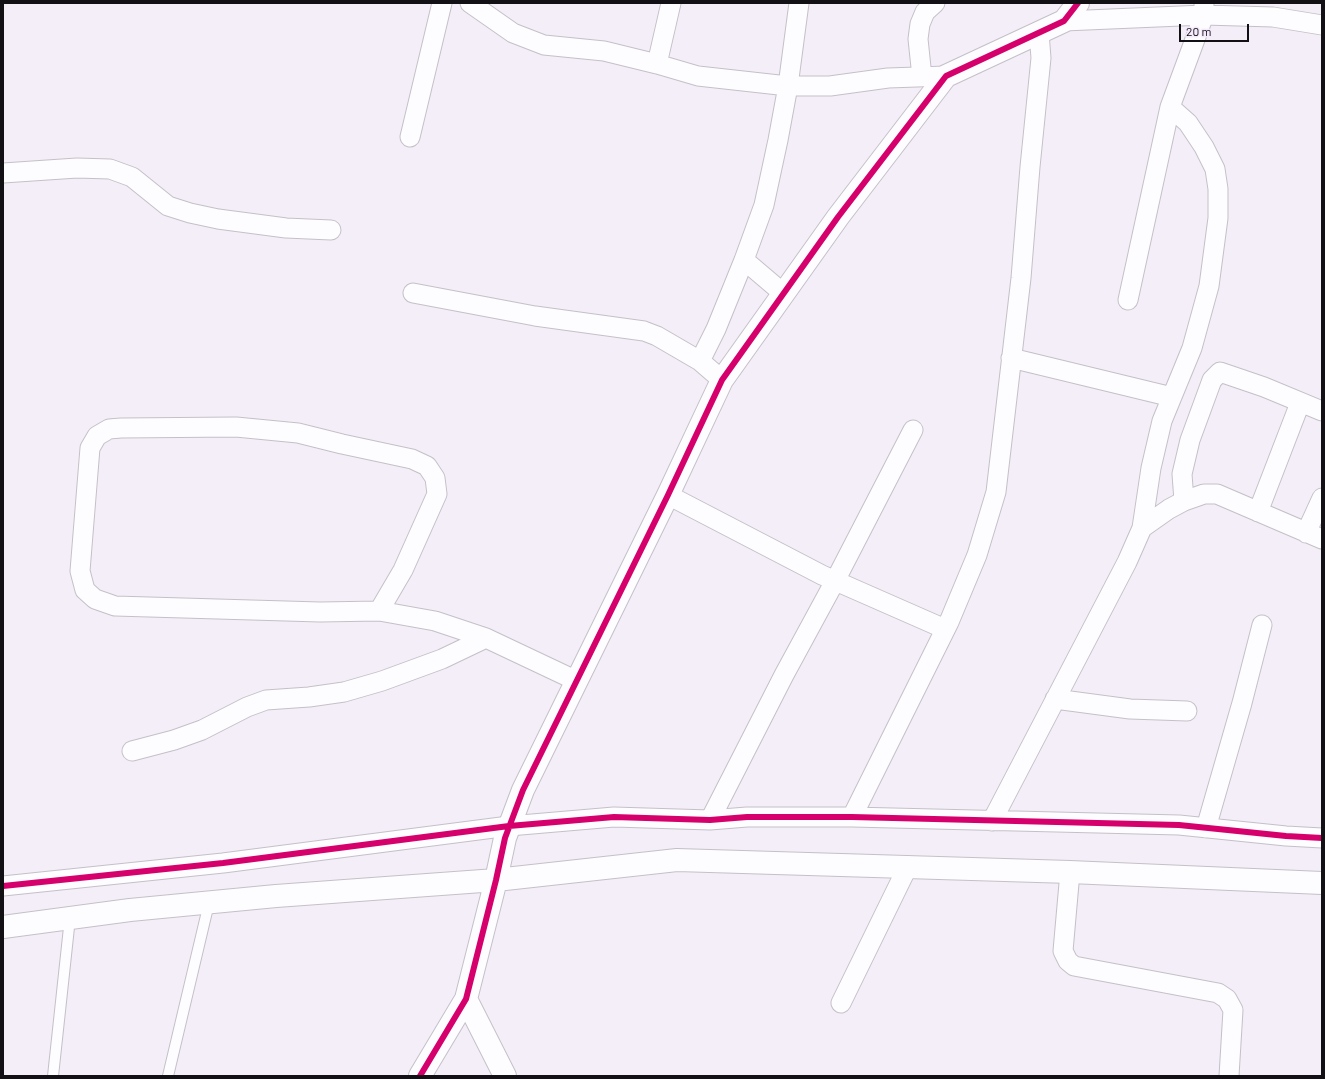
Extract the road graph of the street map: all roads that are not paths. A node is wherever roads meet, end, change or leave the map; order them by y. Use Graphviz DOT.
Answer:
graph roads {
  1 [pos="442,3"];
  2 [pos="470,3"];
  3 [pos="671,3"];
  4 [pos="799,3"];
  5 [pos="935,3"];
  6 [pos="1078,3"];
  7 [pos="1204,9"];
  8 [pos="1064,22"];
  9 [pos="1322,24"];
  10 [pos="1039,33"];
  11 [pos="657,64"];
  12 [pos="946,76"];
  13 [pos="922,77"];
  14 [pos="788,86"];
  15 [pos="1170,107"];
  16 [pos="410,137"];
  17 [pos="3,173"];
  18 [pos="332,230"];
  19 [pos="744,260"];
  20 [pos="413,293"];
  21 [pos="784,294"];
  22 [pos="1128,300"];
  23 [pos="1011,358"];
  24 [pos="700,361"];
  25 [pos="722,380"];
  26 [pos="1172,396"];
  27 [pos="1300,403"];
  28 [pos="1322,411"];
  29 [pos="913,430"];
  30 [pos="668,495"];
  31 [pos="1322,498"];
  32 [pos="1184,501"];
  33 [pos="1258,512"];
  34 [pos="1142,528"];
  35 [pos="1314,536"];
  36 [pos="835,580"];
  37 [pos="379,611"];
  38 [pos="1262,625"];
  39 [pos="945,629"];
  40 [pos="486,638"];
  41 [pos="577,681"];
  42 [pos="1055,699"];
  43 [pos="1187,711"];
  44 [pos="132,751"];
  45 [pos="852,817"];
  46 [pos="710,820"];
  47 [pos="992,821"];
  48 [pos="1206,828"];
  49 [pos="507,832"];
  50 [pos="1322,838"];
  51 [pos="908,866"];
  52 [pos="497,870"];
  53 [pos="1070,872"];
  54 [pos="1322,883"];
  55 [pos="3,886"];
  56 [pos="209,903"];
  57 [pos="70,918"];
  58 [pos="3,927"];
  59 [pos="466,999"];
  60 [pos="841,1003"];
  61 [pos="53,1076"];
  62 [pos="168,1076"];
  63 [pos="420,1076"];
  64 [pos="505,1076"];
  65 [pos="1229,1076"];
  1 -- 16 [label="street"];
  2 -- 11 [label="street"];
  3 -- 11 [label="street"];
  4 -- 14 [label="street"];
  5 -- 13 [label="street"];
  6 -- 8 [label="street"];
  7 -- 8 [label="street"];
  7 -- 9 [label="street"];
  7 -- 15 [label="street"];
  8 -- 10 [label="street"];
  10 -- 12 [label="street"];
  10 -- 23 [label="street"];
  11 -- 14 [label="street"];
  12 -- 13 [label="street"];
  12 -- 21 [label="street"];
  13 -- 14 [label="street"];
  14 -- 19 [label="street"];
  15 -- 22 [label="street"];
  15 -- 26 [label="street"];
  17 -- 18 [label="street"];
  19 -- 21 [label="street"];
  19 -- 24 [label="street"];
  20 -- 24 [label="street"];
  21 -- 25 [label="street"];
  23 -- 26 [label="street"];
  23 -- 39 [label="street"];
  24 -- 25 [label="street"];
  25 -- 30 [label="street"];
  26 -- 34 [label="street"];
  27 -- 28 [label="street"];
  27 -- 32 [label="street"];
  27 -- 33 [label="street"];
  29 -- 36 [label="street"];
  30 -- 36 [label="street"];
  30 -- 41 [label="street"];
  31 -- 35 [label="street"];
  32 -- 33 [label="street"];
  32 -- 34 [label="street"];
  33 -- 35 [label="street"];
  34 -- 42 [label="street"];
  36 -- 39 [label="street"];
  36 -- 46 [label="street"];
  37 -- 37 [label="street"];
  37 -- 40 [label="street"];
  38 -- 48 [label="street"];
  39 -- 45 [label="street"];
  40 -- 41 [label="street"];
  40 -- 44 [label="street"];
  41 -- 49 [label="street"];
  42 -- 43 [label="street"];
  42 -- 47 [label="street"];
  45 -- 46 [label="street"];
  45 -- 47 [label="street"];
  46 -- 49 [label="street"];
  47 -- 48 [label="street"];
  48 -- 50 [label="street"];
  49 -- 52 [label="street"];
  49 -- 55 [label="street"];
  51 -- 52 [label="street"];
  51 -- 53 [label="street"];
  51 -- 60 [label="street"];
  52 -- 56 [label="street"];
  52 -- 59 [label="street"];
  53 -- 54 [label="street"];
  53 -- 65 [label="street"];
  56 -- 57 [label="street"];
  56 -- 62 [label="lane"];
  57 -- 58 [label="street"];
  57 -- 61 [label="lane"];
  59 -- 63 [label="street"];
  59 -- 64 [label="street"];
}
